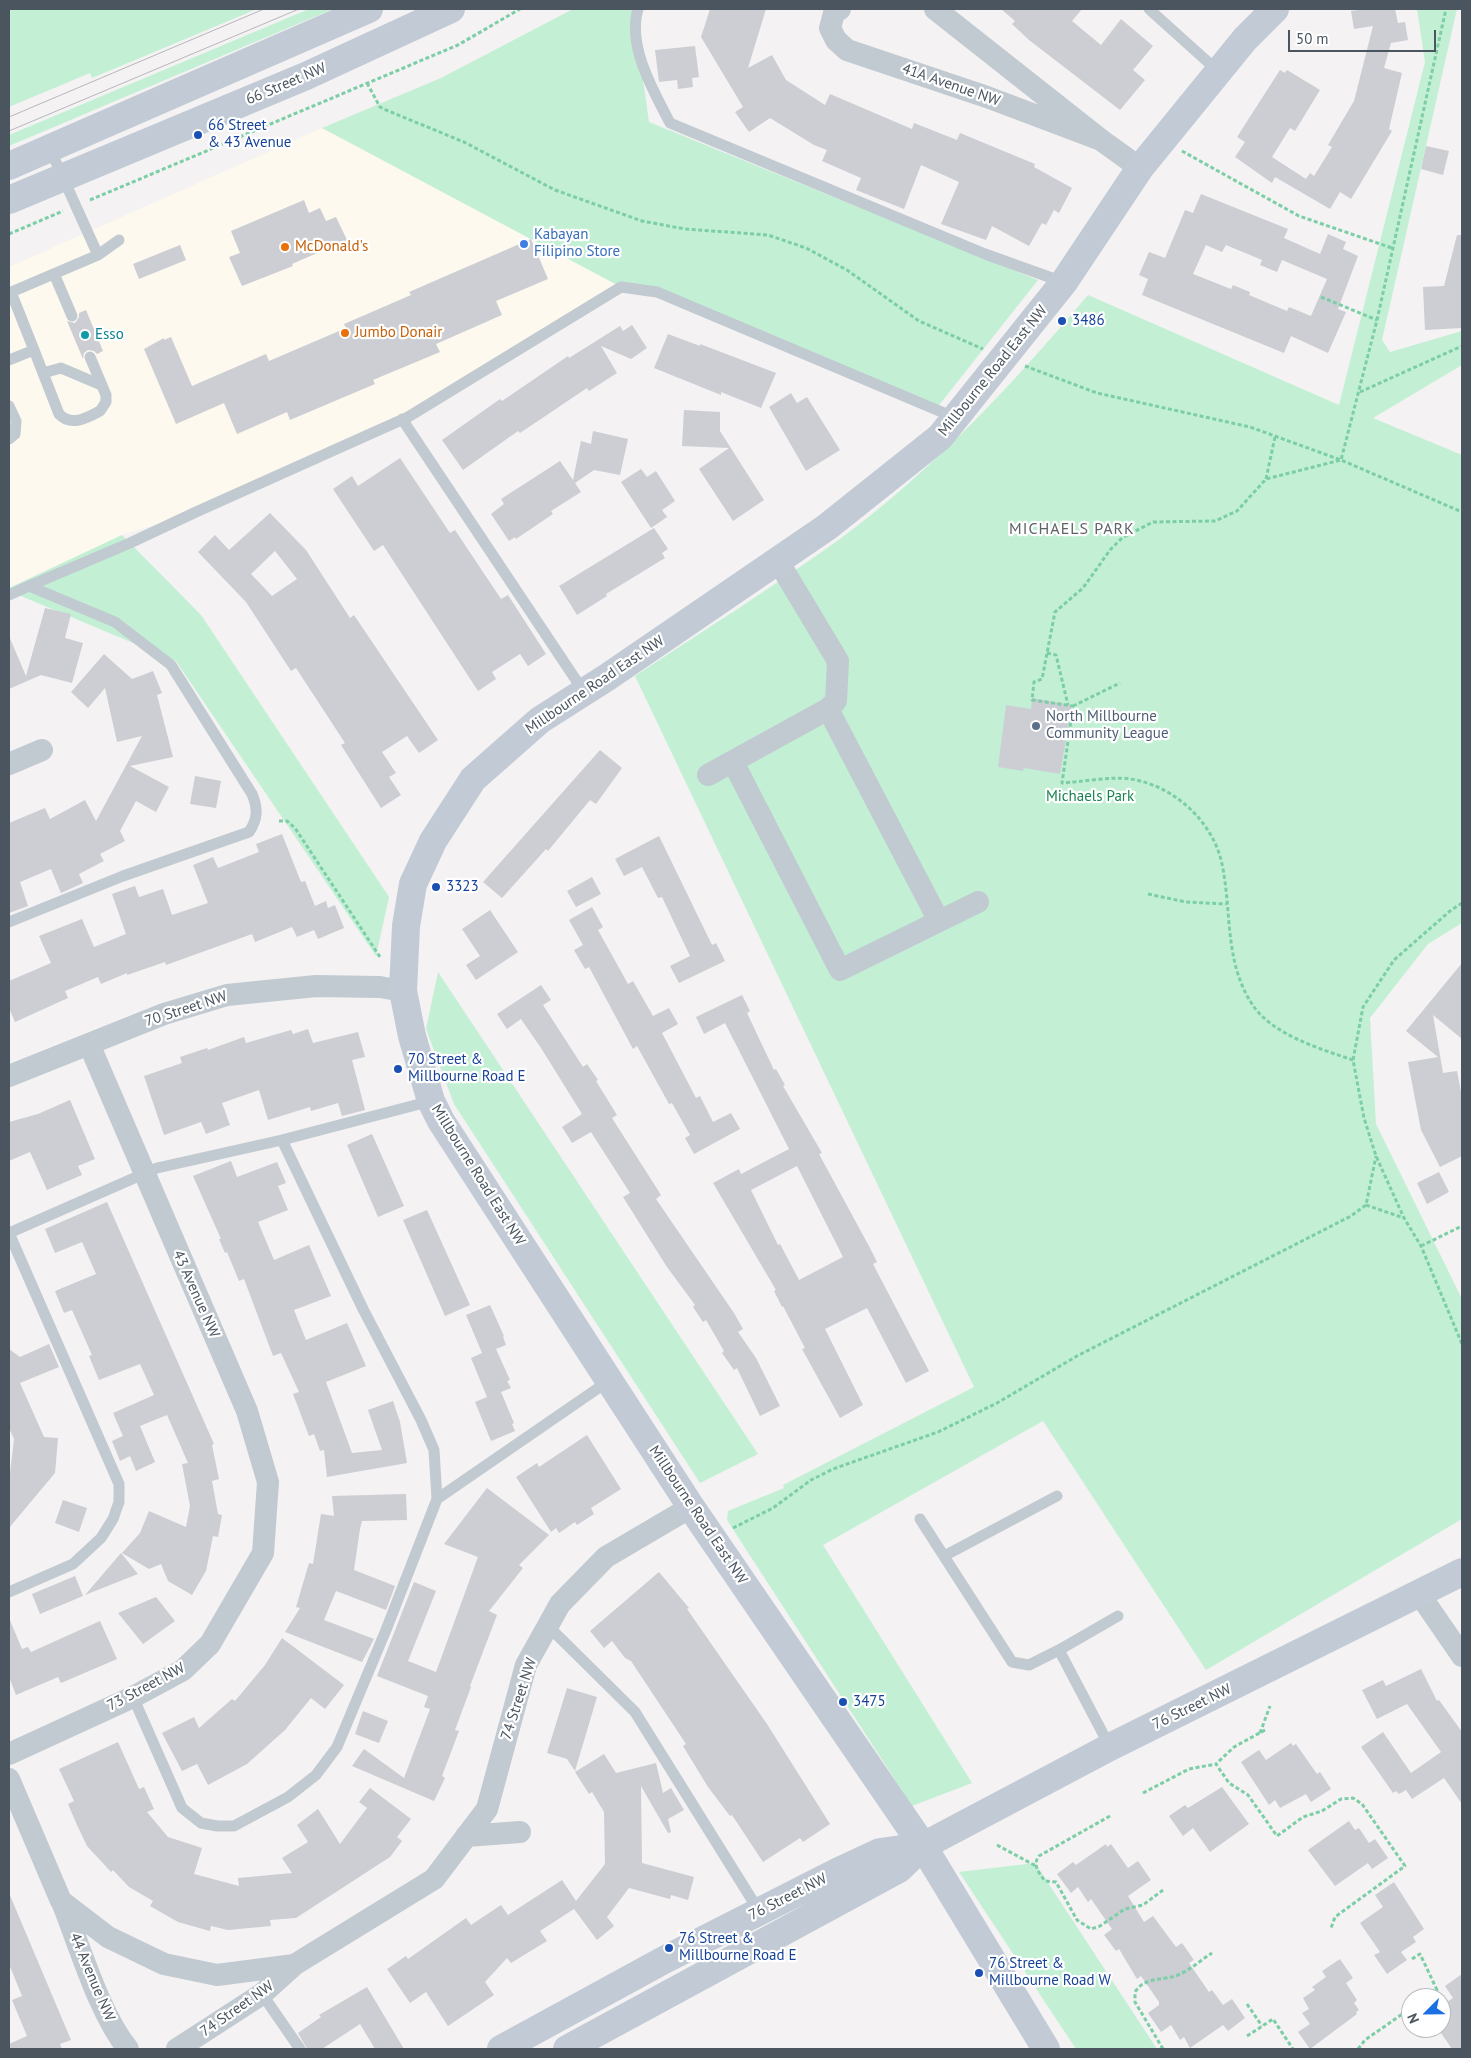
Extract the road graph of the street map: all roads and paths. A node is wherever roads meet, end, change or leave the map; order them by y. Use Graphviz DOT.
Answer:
graph roads {
  1 [pos="370,9"];
  2 [pos="451,9"];
  3 [pos="520,9"];
  4 [pos="638,9"];
  5 [pos="840,9"];
  6 [pos="935,9"];
  7 [pos="1149,9"];
  8 [pos="1275,9"];
  9 [pos="1446,9"];
  10 [pos="1219,72"];
  11 [pos="367,83"];
  12 [pos="1101,140"];
  13 [pos="1162,141"];
  14 [pos="50,149"];
  15 [pos="9,166"];
  16 [pos="1140,168"];
  17 [pos="64,178"];
  18 [pos="102,195"];
  19 [pos="9,200"];
  20 [pos="53,216"];
  21 [pos="9,234"];
  22 [pos="119,240"];
  23 [pos="1392,248"];
  24 [pos="98,255"];
  25 [pos="55,276"];
  26 [pos="1064,282"];
  27 [pos="10,293"];
  28 [pos="1321,297"];
  29 [pos="72,316"];
  30 [pos="1377,320"];
  31 [pos="1462,346"];
  32 [pos="34,350"];
  33 [pos="90,357"];
  34 [pos="1006,358"];
  35 [pos="9,360"];
  36 [pos="43,373"];
  37 [pos="101,385"];
  38 [pos="1360,393"];
  39 [pos="9,406"];
  40 [pos="957,418"];
  41 [pos="402,419"];
  42 [pos="1275,437"];
  43 [pos="9,439"];
  44 [pos="1341,460"];
  45 [pos="1266,479"];
  46 [pos="1462,512"];
  47 [pos="778,561"];
  48 [pos="29,586"];
  49 [pos="9,595"];
  50 [pos="1047,653"];
  51 [pos="1120,683"];
  52 [pos="584,692"];
  53 [pos="1070,706"];
  54 [pos="828,709"];
  55 [pos="42,750"];
  56 [pos="733,762"];
  57 [pos="9,764"];
  58 [pos="708,775"];
  59 [pos="279,821"];
  60 [pos="1148,894"];
  61 [pos="978,902"];
  62 [pos="1462,903"];
  63 [pos="1226,904"];
  64 [pos="940,921"];
  65 [pos="9,922"];
  66 [pos="380,957"];
  67 [pos="403,991"];
  68 [pos="89,1044"];
  69 [pos="1353,1060"];
  70 [pos="9,1076"];
  71 [pos="431,1100"];
  72 [pos="282,1140"];
  73 [pos="1376,1156"];
  74 [pos="143,1172"];
  75 [pos="1366,1205"];
  76 [pos="1404,1218"];
  77 [pos="1462,1226"];
  78 [pos="9,1233"];
  79 [pos="1421,1246"];
  80 [pos="1462,1344"];
  81 [pos="610,1380"];
  82 [pos="1058,1496"];
  83 [pos="437,1499"];
  84 [pos="692,1507"];
  85 [pos="920,1519"];
  86 [pos="713,1538"];
  87 [pos="263,1553"];
  88 [pos="946,1556"];
  89 [pos="1462,1572"];
  90 [pos="9,1592"];
  91 [pos="1420,1595"];
  92 [pos="1118,1616"];
  93 [pos="548,1626"];
  94 [pos="1059,1650"];
  95 [pos="1462,1656"];
  96 [pos="133,1697"];
  97 [pos="1270,1706"];
  98 [pos="1265,1730"];
  99 [pos="1260,1733"];
  100 [pos="1110,1747"];
  101 [pos="9,1754"];
  102 [pos="1216,1764"];
  103 [pos="9,1778"];
  104 [pos="1143,1792"];
  105 [pos="1110,1816"];
  106 [pos="520,1832"];
  107 [pos="466,1836"];
  108 [pos="997,1845"];
  109 [pos="923,1846"];
  110 [pos="1036,1866"];
  111 [pos="1163,1890"];
  112 [pos="61,1901"];
  113 [pos="759,1912"];
  114 [pos="1331,1928"];
  115 [pos="1212,1953"];
  116 [pos="1412,1960"];
  117 [pos="164,1964"];
  118 [pos="294,1965"];
  119 [pos="1436,1988"];
  120 [pos="262,1994"];
  121 [pos="1247,2004"];
  122 [pos="1401,2015"];
  123 [pos="1262,2026"];
  124 [pos="1247,2036"];
  125 [pos="128,2049"];
  126 [pos="177,2049"];
  127 [pos="300,2049"];
  128 [pos="501,2049"];
  129 [pos="567,2049"];
  130 [pos="1046,2049"];
  131 [pos="1163,2049"];
  132 [pos="1291,2049"];
  133 [pos="1358,2049"];
  1 -- 14 [label="street"];
  2 -- 17 [label="street, 66 Street NW"];
  3 -- 11 [label="path"];
  4 -- 26 [label="lane"];
  5 -- 12 [label="street, 41A Avenue NW"];
  6 -- 12 [label="street, 41A Avenue NW"];
  7 -- 10 [label="lane"];
  8 -- 10 [label="street, Millbourne Road East NW"];
  9 -- 23 [label="path"];
  10 -- 13 [label="street, Millbourne Road East NW"];
  11 -- 18 [label="path"];
  11 -- 34 [label="path"];
  12 -- 16 [label="street, 41A Avenue NW"];
  13 -- 16 [label="street, Millbourne Road East NW"];
  13 -- 23 [label="path"];
  14 -- 15 [label="street"];
  14 -- 17 [label="lane"];
  16 -- 26 [label="street, Millbourne Road East NW"];
  17 -- 19 [label="street, 66 Street NW"];
  17 -- 24 [label="lane"];
  20 -- 21 [label="path"];
  22 -- 24 [label="lane"];
  23 -- 30 [label="path"];
  24 -- 25 [label="lane"];
  25 -- 27 [label="lane"];
  25 -- 29 [label="lane"];
  26 -- 34 [label="street, Millbourne Road East NW"];
  27 -- 32 [label="lane"];
  28 -- 30 [label="path"];
  30 -- 38 [label="path"];
  31 -- 38 [label="path"];
  32 -- 35 [label="lane"];
  32 -- 36 [label="lane"];
  33 -- 37 [label="lane"];
  34 -- 40 [label="street, Millbourne Road East NW"];
  34 -- 42 [label="path"];
  36 -- 37 [label="lane"];
  36 -- 37 [label="lane"];
  38 -- 44 [label="path"];
  39 -- 43 [label="lane"];
  40 -- 41 [label="lane"];
  40 -- 47 [label="street, Millbourne Road East NW"];
  41 -- 48 [label="lane"];
  41 -- 52 [label="lane"];
  42 -- 44 [label="path"];
  42 -- 45 [label="path"];
  44 -- 45 [label="path"];
  44 -- 46 [label="path"];
  45 -- 50 [label="path"];
  47 -- 52 [label="street, Millbourne Road East NW"];
  47 -- 54 [label="street"];
  48 -- 49 [label="lane"];
  48 -- 65 [label="lane"];
  50 -- 53 [label="path"];
  50 -- 53 [label="path"];
  51 -- 53 [label="path"];
  52 -- 67 [label="street, Millbourne Road East NW"];
  53 -- 63 [label="path"];
  54 -- 56 [label="street"];
  54 -- 64 [label="street"];
  55 -- 57 [label="street"];
  56 -- 58 [label="street"];
  56 -- 64 [label="street"];
  59 -- 66 [label="path"];
  60 -- 63 [label="path"];
  61 -- 64 [label="street"];
  62 -- 69 [label="path"];
  63 -- 69 [label="path"];
  67 -- 68 [label="street, 70 Street NW"];
  67 -- 71 [label="street, Millbourne Road East NW"];
  68 -- 70 [label="street, 70 Street NW"];
  68 -- 74 [label="street, 43 Avenue NW"];
  69 -- 73 [label="path"];
  71 -- 72 [label="lane"];
  71 -- 81 [label="street, Millbourne Road East NW"];
  72 -- 74 [label="lane"];
  72 -- 83 [label="lane"];
  73 -- 75 [label="path"];
  73 -- 76 [label="path"];
  74 -- 78 [label="lane"];
  74 -- 87 [label="street, 43 Avenue NW"];
  75 -- 76 [label="path"];
  75 -- 86 [label="path"];
  76 -- 79 [label="path"];
  77 -- 79 [label="path"];
  78 -- 90 [label="lane"];
  79 -- 80 [label="path"];
  81 -- 83 [label="lane"];
  81 -- 84 [label="street, Millbourne Road East NW"];
  82 -- 88 [label="lane"];
  83 -- 96 [label="lane"];
  84 -- 86 [label="street, Millbourne Road East NW"];
  84 -- 93 [label="street, 74 Street NW"];
  85 -- 88 [label="lane"];
  86 -- 109 [label="street, Millbourne Road East NW"];
  87 -- 96 [label="street, 73 Street NW"];
  88 -- 94 [label="lane"];
  89 -- 91 [label="street, 76 Street NW"];
  91 -- 95 [label="street"];
  91 -- 100 [label="street, 76 Street NW"];
  92 -- 94 [label="lane"];
  93 -- 107 [label="street, 74 Street NW"];
  93 -- 113 [label="lane"];
  94 -- 100 [label="lane"];
  96 -- 101 [label="street, 73 Street NW"];
  97 -- 99 [label="path"];
  98 -- 99 [label="path"];
  99 -- 102 [label="path"];
  100 -- 109 [label="street, 76 Street NW"];
  102 -- 104 [label="path"];
  102 -- 114 [label="path"];
  103 -- 112 [label="street, 44 Avenue NW"];
  105 -- 110 [label="path"];
  106 -- 107 [label="street"];
  107 -- 118 [label="street, 74 Street NW"];
  108 -- 110 [label="path"];
  109 -- 113 [label="street, 76 Street NW"];
  109 -- 129 [label="street, 76 Street NW"];
  109 -- 130 [label="street, Millbourne Road East NW"];
  110 -- 111 [label="path"];
  112 -- 117 [label="street, 44 Avenue NW"];
  112 -- 125 [label="street, 44 Avenue NW"];
  113 -- 128 [label="street, 76 Street NW"];
  115 -- 131 [label="path"];
  116 -- 119 [label="path"];
  117 -- 118 [label="street, 74 Street NW"];
  118 -- 120 [label="street, 74 Street NW"];
  120 -- 126 [label="street, 74 Street NW"];
  120 -- 127 [label="lane"];
  121 -- 123 [label="path"];
  122 -- 133 [label="path"];
  123 -- 124 [label="path"];
  123 -- 132 [label="path"];
}
